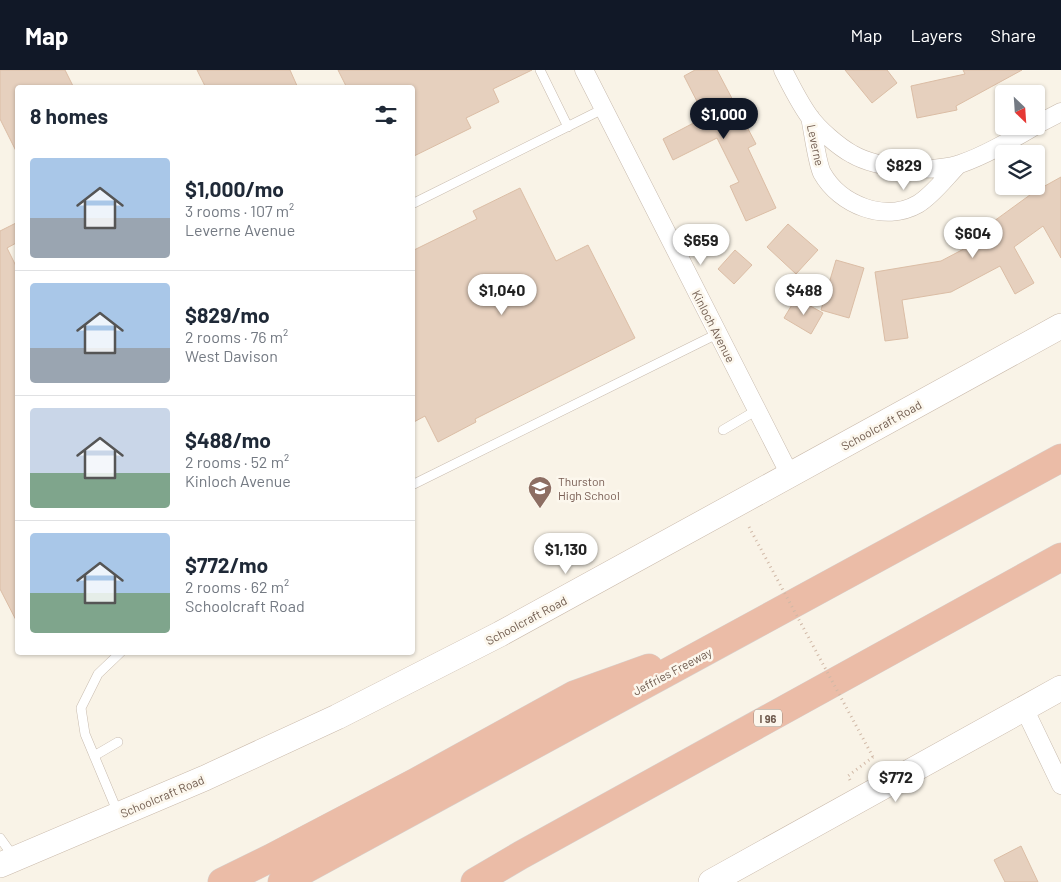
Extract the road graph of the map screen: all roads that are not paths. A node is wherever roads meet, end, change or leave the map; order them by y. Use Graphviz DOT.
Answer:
graph roads {
  1 [pos="540,70"];
  2 [pos="584,70"];
  3 [pos="783,70"];
  4 [pos="603,109"];
  5 [pos="1061,112"];
  6 [pos="810,118"];
  7 [pos="1045,121"];
  8 [pos="568,127"];
  9 [pos="1019,135"];
  10 [pos="959,164"];
  11 [pos="415,203"];
  12 [pos="1061,326"];
  13 [pos="718,334"];
  14 [pos="757,410"];
  15 [pos="723,430"];
  16 [pos="1061,458"];
  17 [pos="790,475"];
  18 [pos="415,484"];
  19 [pos="1061,557"];
  20 [pos="738,636"];
  21 [pos="118,655"];
  22 [pos="1061,688"];
  23 [pos="1024,708"];
  24 [pos="118,742"];
  25 [pos="94,756"];
  26 [pos="1061,785"];
  27 [pos="119,814"];
  28 [pos="0,838"];
  29 [pos="8,861"];
  30 [pos="222,882"];
  31 [pos="282,882"];
  32 [pos="476,882"];
  33 [pos="711,882"];
  1 -- 8 [label="lane"];
  2 -- 4 [label="street, Kinloch Avenue"];
  3 -- 6 [label="street"];
  4 -- 8 [label="lane"];
  4 -- 13 [label="street, Kinloch Avenue"];
  5 -- 7 [label="street"];
  6 -- 10 [label="street"];
  6 -- 10 [label="street, Leverne"];
  8 -- 11 [label="lane"];
  9 -- 10 [label="street"];
  12 -- 17 [label="main road, Schoolcraft Road"];
  13 -- 14 [label="street, Kinloch Avenue"];
  13 -- 18 [label="lane"];
  14 -- 15 [label="lane"];
  14 -- 17 [label="street, Kinloch Avenue"];
  16 -- 20 [label="highway, Jeffries Freeway"];
  17 -- 27 [label="main road, Schoolcraft Road"];
  19 -- 32 [label="highway, I 96"];
  20 -- 30 [label="highway"];
  20 -- 31 [label="highway, Jeffries Freeway"];
  21 -- 25 [label="lane"];
  22 -- 23 [label="main road"];
  23 -- 26 [label="street"];
  23 -- 33 [label="main road"];
  24 -- 25 [label="lane"];
  25 -- 27 [label="lane"];
  27 -- 29 [label="main road, Schoolcraft Road"];
  28 -- 29 [label="lane"];
}
